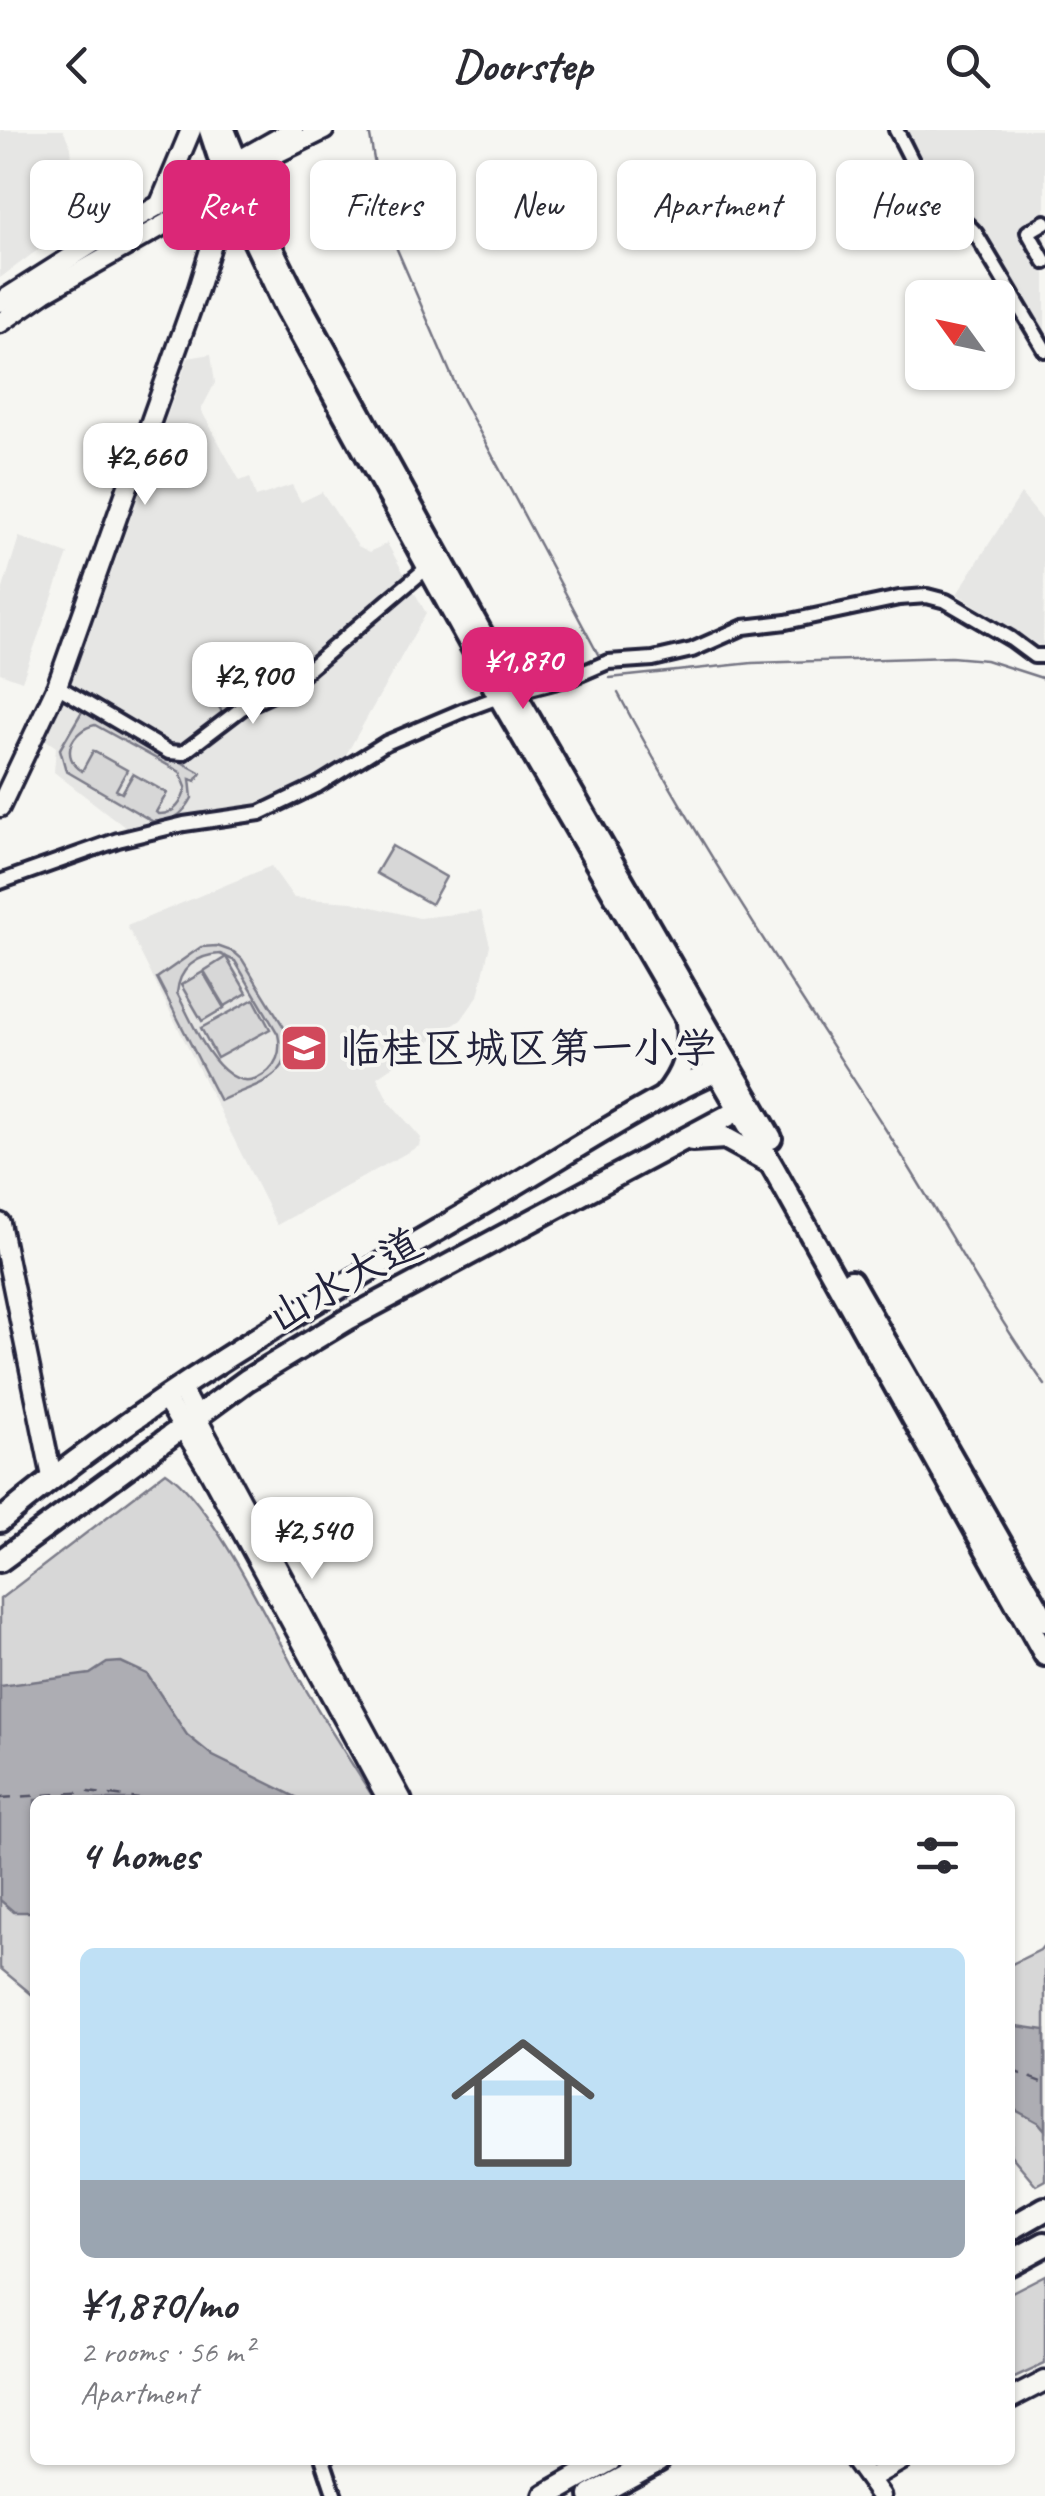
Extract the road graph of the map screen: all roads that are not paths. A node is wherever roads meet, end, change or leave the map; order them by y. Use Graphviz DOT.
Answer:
graph roads {
  1 [pos="191,130"];
  2 [pos="210,130"];
  3 [pos="224,130"];
  4 [pos="292,130"];
  5 [pos="324,130"];
  6 [pos="896,130"];
  7 [pos="226,160"];
  8 [pos="230,160"];
  9 [pos="252,160"];
  10 [pos="262,160"];
  11 [pos="163,204"];
  12 [pos="159,206"];
  13 [pos="1045,222"];
  14 [pos="163,226"];
  15 [pos="210,250"];
  16 [pos="263,250"];
  17 [pos="272,250"];
  18 [pos="1045,262"];
  19 [pos="0,302"];
  20 [pos="0,323"];
  21 [pos="1045,350"];
  22 [pos="429,566"];
  23 [pos="1045,656"];
  24 [pos="58,686"];
  25 [pos="506,694"];
  26 [pos="0,808"];
  27 [pos="0,882"];
  28 [pos="687,1020"];
  29 [pos="723,1068"];
  30 [pos="659,1102"];
  31 [pos="745,1107"];
  32 [pos="680,1142"];
  33 [pos="770,1162"];
  34 [pos="0,1223"];
  35 [pos="172,1392"];
  36 [pos="189,1422"];
  37 [pos="52,1477"];
  38 [pos="0,1521"];
  39 [pos="0,1561"];
  40 [pos="1045,1620"];
  41 [pos="1045,1655"];
  42 [pos="385,1795"];
  43 [pos="399,1795"];
  44 [pos="1045,2208"];
  45 [pos="1015,2226"];
  46 [pos="1045,2244"];
  47 [pos="1015,2260"];
  48 [pos="1045,2380"];
  49 [pos="1015,2396"];
  50 [pos="324,2465"];
  51 [pos="600,2465"];
  52 [pos="649,2465"];
  53 [pos="859,2465"];
  54 [pos="893,2465"];
  55 [pos="869,2479"];
  56 [pos="336,2496"];
  57 [pos="546,2496"];
  58 [pos="592,2496"];
  59 [pos="882,2496"];
  1 -- 12 [label="street"];
  2 -- 7 [label="main road"];
  3 -- 8 [label="main road"];
  4 -- 9 [label="street"];
  5 -- 10 [label="street"];
  6 -- 21 [label="street"];
  11 -- 12 [label="street"];
  12 -- 19 [label="street"];
  13 -- 18 [label="street"];
  14 -- 20 [label="street"];
  15 -- 24 [label="street"];
  16 -- 22 [label="main road"];
  17 -- 25 [label="main road"];
  22 -- 24 [label="street"];
  22 -- 25 [label="main road"];
  23 -- 25 [label="street"];
  24 -- 26 [label="street"];
  25 -- 27 [label="street"];
  25 -- 28 [label="main road"];
  25 -- 29 [label="main road"];
  28 -- 29 [label="main road"];
  28 -- 30 [label="main road"];
  29 -- 30 [label="main road, 山水大道"];
  29 -- 31 [label="main road"];
  30 -- 35 [label="main road, 山水大道"];
  31 -- 32 [label="main road, 山水大道"];
  31 -- 33 [label="main road"];
  31 -- 40 [label="main road"];
  32 -- 33 [label="main road"];
  32 -- 36 [label="main road, 山水大道"];
  33 -- 41 [label="main road"];
  34 -- 37 [label="street"];
  35 -- 36 [label="street"];
  35 -- 37 [label="main road, 山水大道"];
  36 -- 39 [label="main road, 山水大道"];
  36 -- 42 [label="street"];
  36 -- 43 [label="street"];
  37 -- 38 [label="main road, 山水大道"];
  44 -- 45 [label="highway"];
  46 -- 47 [label="highway"];
  48 -- 49 [label="street"];
  50 -- 56 [label="street"];
  51 -- 57 [label="highway"];
  52 -- 58 [label="highway"];
  53 -- 55 [label="street"];
  54 -- 55 [label="street"];
  55 -- 59 [label="street"];
}
